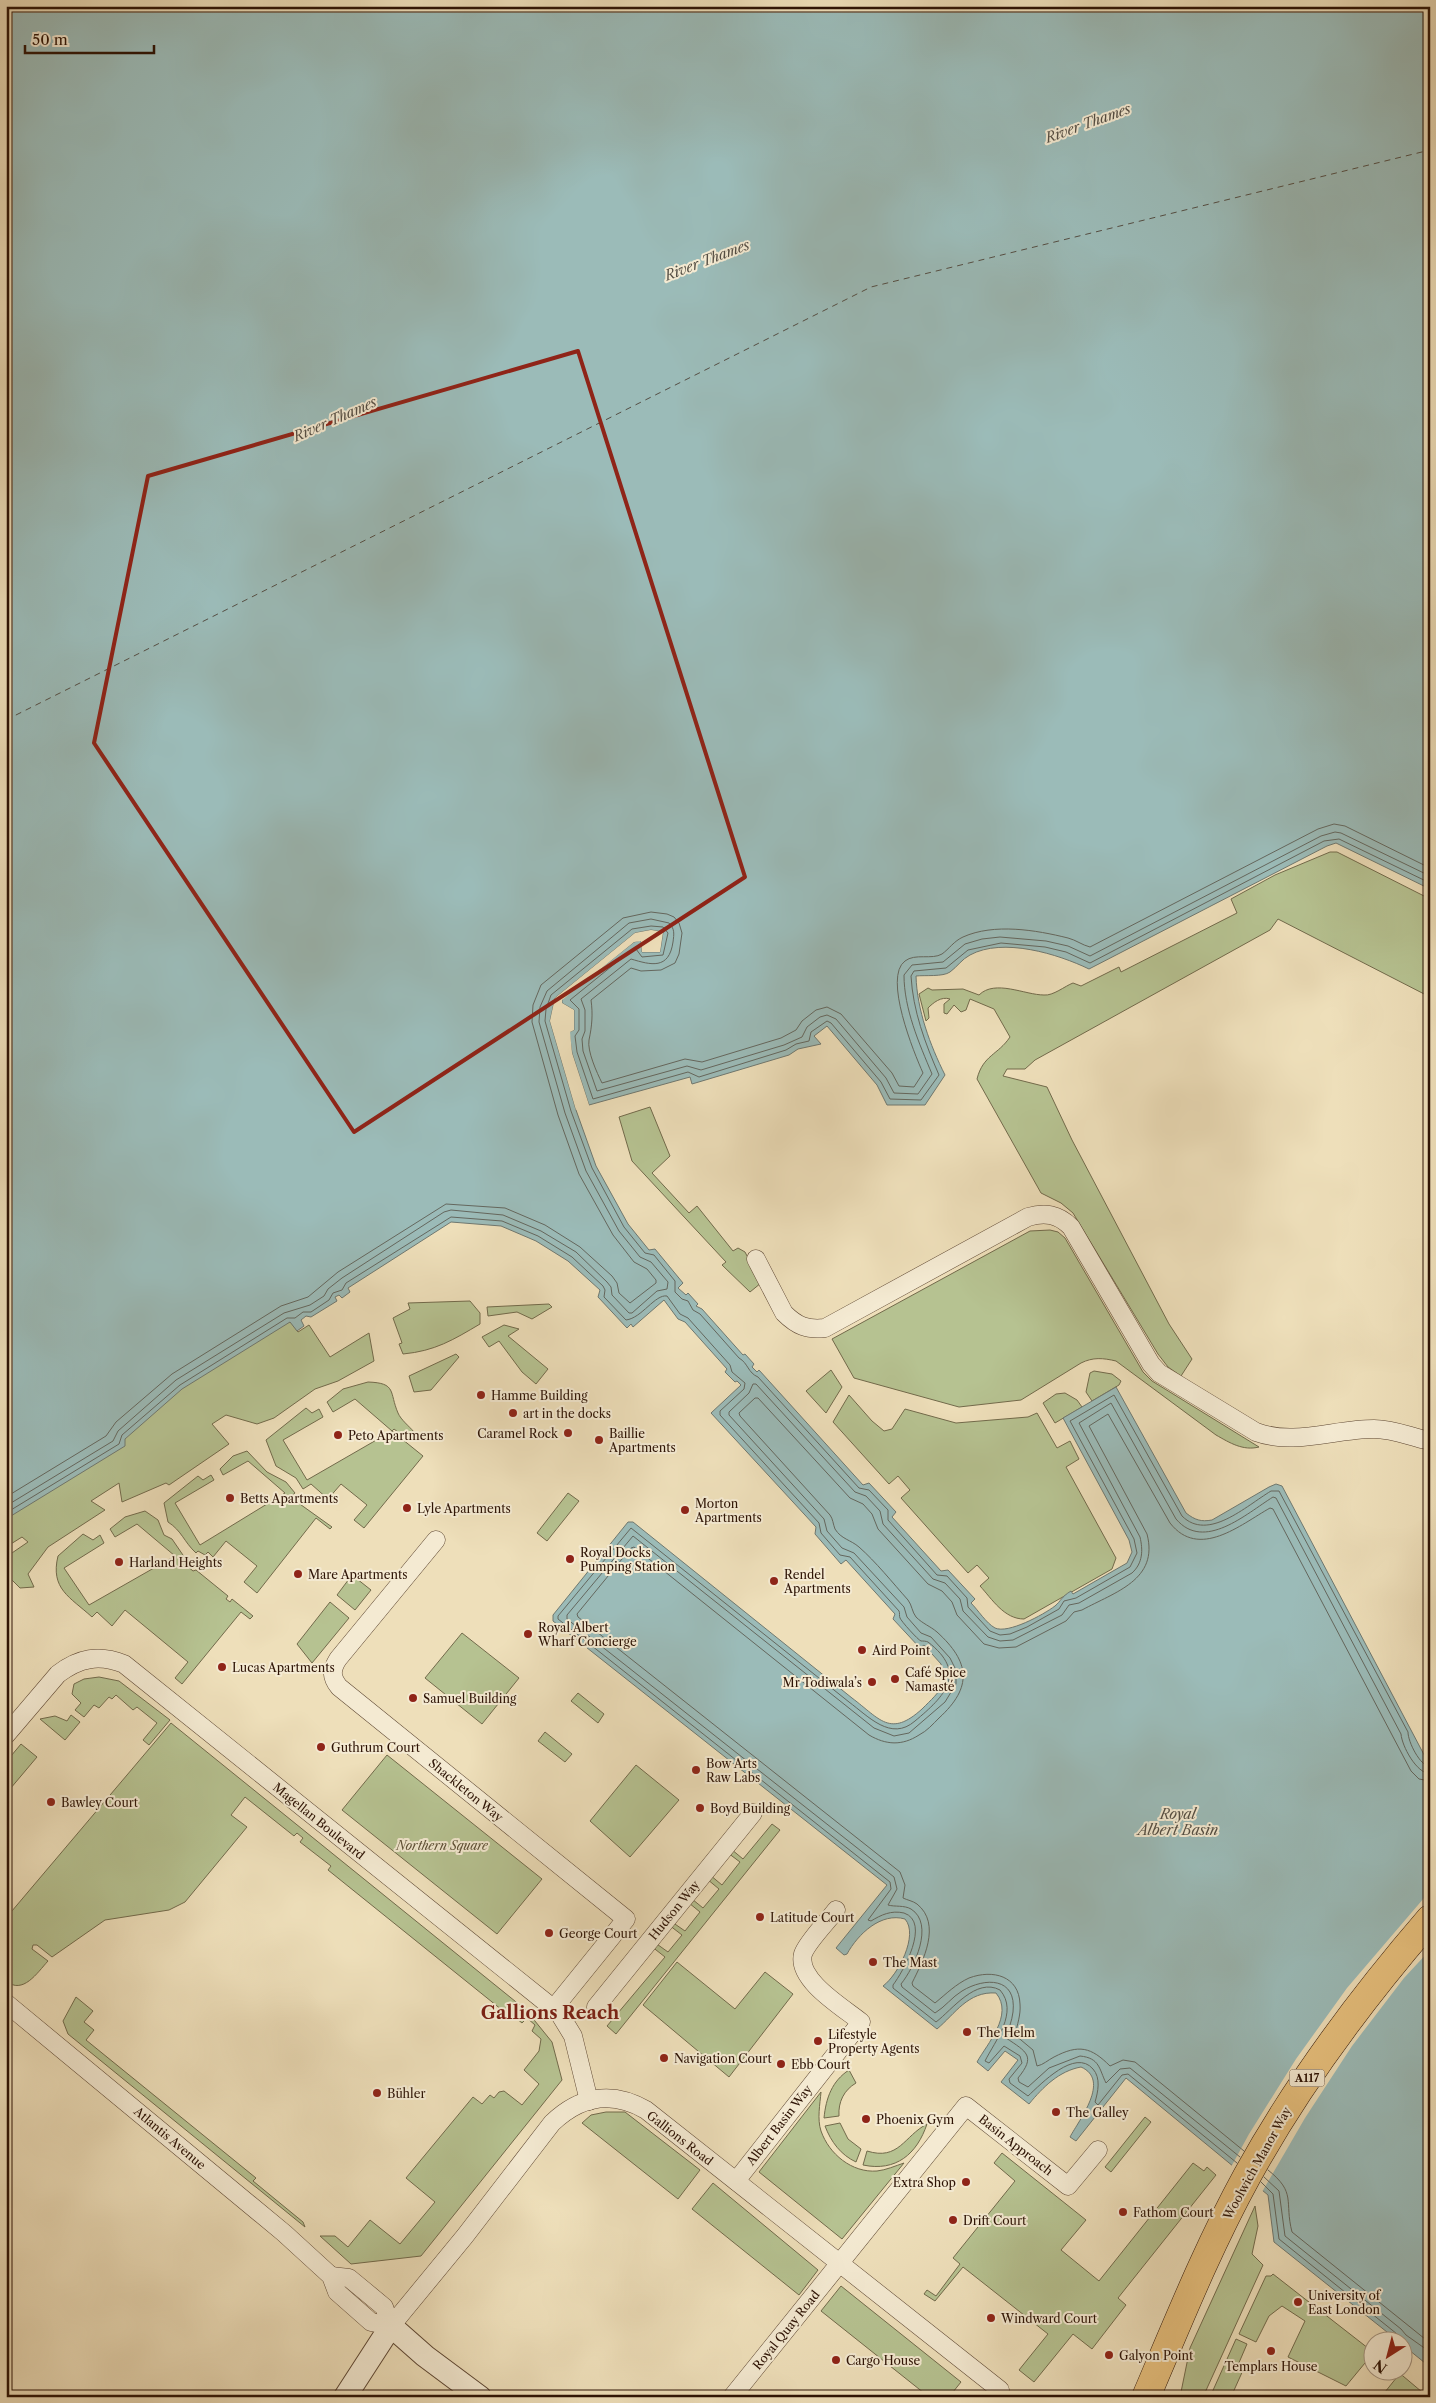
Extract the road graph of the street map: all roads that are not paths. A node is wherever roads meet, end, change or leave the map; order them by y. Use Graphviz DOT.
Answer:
graph roads {
  1 [pos="756,1260"];
  2 [pos="1430,1441"];
  3 [pos="436,1540"];
  4 [pos="6,1735"];
  5 [pos="753,1813"];
  6 [pos="836,1910"];
  7 [pos="1430,1920"];
  8 [pos="6,2003"];
  9 [pos="596,2007"];
  10 [pos="554,2008"];
  11 [pos="589,2101"];
  12 [pos="1098,2150"];
  13 [pos="736,2181"];
  14 [pos="840,2263"];
  15 [pos="391,2326"];
  16 [pos="1166,2351"];
  17 [pos="1000,2390"];
  18 [pos="345,2397"];
  19 [pos="480,2397"];
  20 [pos="732,2397"];
  21 [pos="1146,2397"];
  22 [pos="1156,2397"];
  1 -- 2 [label="street"];
  3 -- 10 [label="street, Shackleton Way"];
  4 -- 10 [label="street, Magellan Boulevard"];
  5 -- 9 [label="street, Hudson Way"];
  6 -- 13 [label="street, Albert Basin Way"];
  7 -- 16 [label="highway, Woolwich Manor Way / A117"];
  8 -- 15 [label="street, Atlantis Avenue"];
  10 -- 11 [label="street, Magellan Boulevard"];
  11 -- 13 [label="street, Gallions Road"];
  11 -- 15 [label="street, Gallions Road"];
  12 -- 14 [label="street, Basin Approach"];
  13 -- 14 [label="street, Gallions Road"];
  14 -- 17 [label="street, Gallions Road"];
  14 -- 20 [label="street, Royal Quay Road"];
  15 -- 18 [label="street"];
  15 -- 19 [label="street, Atlantis Avenue"];
  16 -- 21 [label="highway, Woolwich Manor Way / A117"];
  16 -- 22 [label="highway, Woolwich Manor Way / A117"];
}
